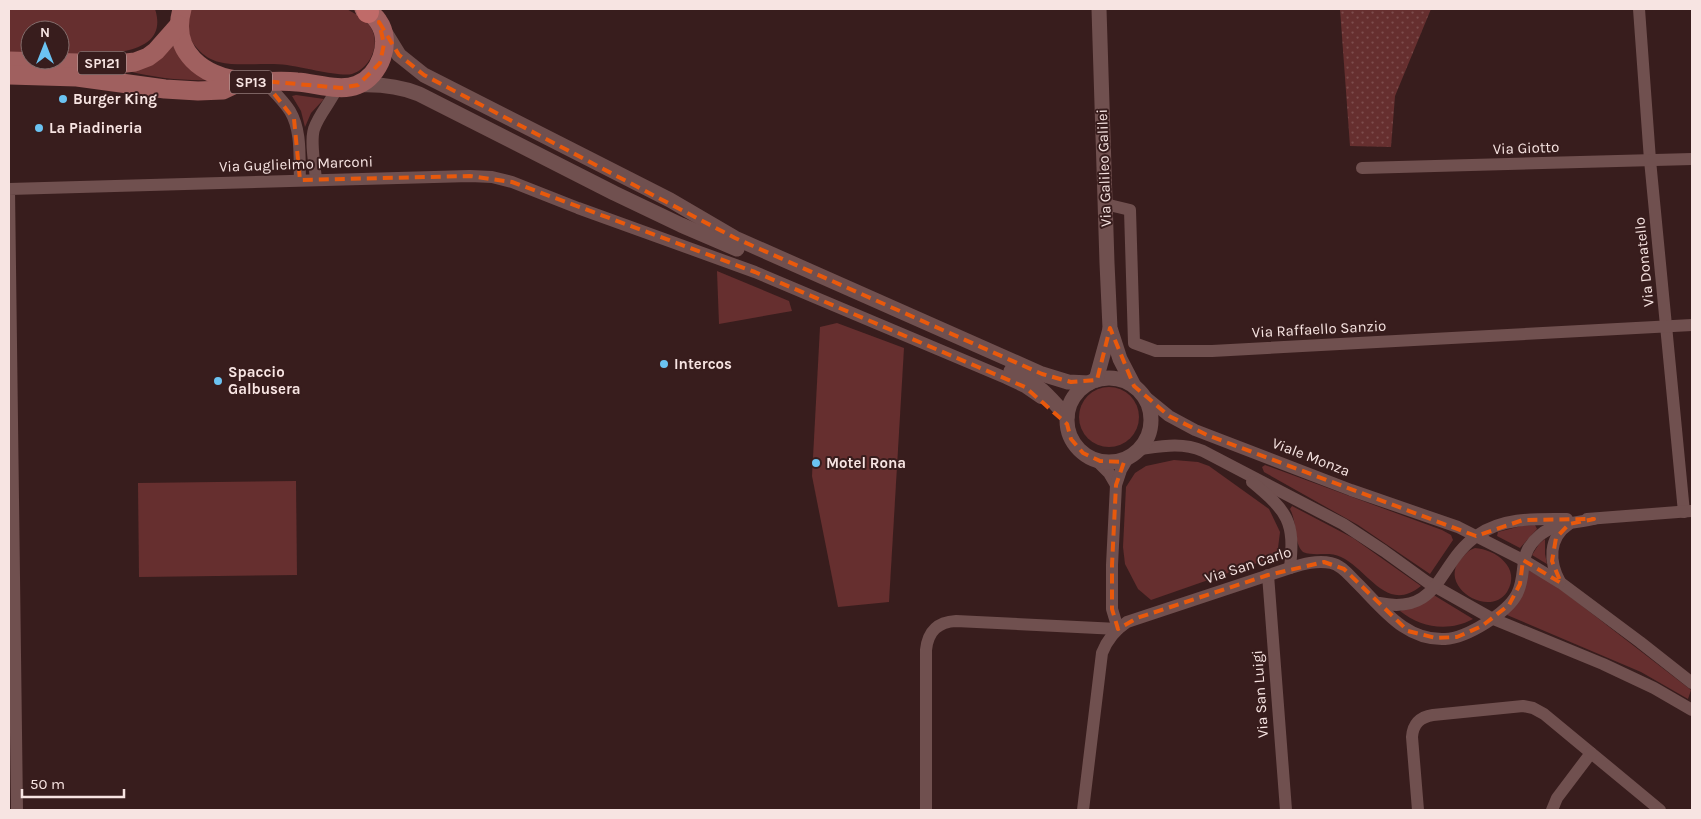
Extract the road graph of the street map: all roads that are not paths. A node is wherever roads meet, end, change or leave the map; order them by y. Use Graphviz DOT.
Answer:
graph roads {
  1 [pos="1099,9"];
  2 [pos="1639,9"];
  3 [pos="369,13"];
  4 [pos="177,15"];
  5 [pos="9,61"];
  6 [pos="9,75"];
  7 [pos="242,81"];
  8 [pos="264,81"];
  9 [pos="358,85"];
  10 [pos="337,88"];
  11 [pos="1692,159"];
  12 [pos="1650,160"];
  13 [pos="1362,168"];
  14 [pos="300,180"];
  15 [pos="316,180"];
  16 [pos="9,189"];
  17 [pos="1105,204"];
  18 [pos="1692,325"];
  19 [pos="1666,327"];
  20 [pos="1110,328"];
  21 [pos="1093,382"];
  22 [pos="1138,390"];
  23 [pos="1067,420"];
  24 [pos="1140,449"];
  25 [pos="1128,458"];
  26 [pos="1096,460"];
  27 [pos="1235,467"];
  28 [pos="1116,485"];
  29 [pos="1688,512"];
  30 [pos="1594,520"];
  31 [pos="1569,524"];
  32 [pos="1476,536"];
  33 [pos="1523,560"];
  34 [pos="1290,568"];
  35 [pos="1268,575"];
  36 [pos="1561,583"];
  37 [pos="1436,587"];
  38 [pos="1379,603"];
  39 [pos="1491,618"];
  40 [pos="1118,629"];
  41 [pos="1692,684"];
  42 [pos="1692,710"];
  43 [pos="1591,753"];
  44 [pos="17,810"];
  45 [pos="926,810"];
  46 [pos="1083,810"];
  47 [pos="1286,810"];
  48 [pos="1418,810"];
  49 [pos="1552,810"];
  50 [pos="1660,810"];
  1 -- 17 [label="street, Via Galileo Galilei"];
  2 -- 12 [label="street, Via Donatello"];
  3 -- 9 [label="main road"];
  3 -- 21 [label="street"];
  4 -- 5 [label="main road, SP121"];
  4 -- 7 [label="main road, SP13"];
  6 -- 7 [label="main road, SP121"];
  7 -- 8 [label="main road, SP13"];
  8 -- 10 [label="main road, SP13"];
  8 -- 14 [label="street"];
  9 -- 10 [label="main road, SP13"];
  9 -- 23 [label="street, SP13"];
  10 -- 15 [label="street"];
  11 -- 12 [label="street, Via Giotto"];
  12 -- 13 [label="street, Via Giotto"];
  12 -- 19 [label="street, Via Donatello"];
  14 -- 15 [label="street, Via Guglielmo Marconi"];
  14 -- 16 [label="street, Via Guglielmo Marconi"];
  15 -- 23 [label="street, Via Guglielmo Marconi"];
  16 -- 44 [label="street"];
  17 -- 19 [label="street, Via Raffaello Sanzio"];
  17 -- 20 [label="street, Via Galileo Galilei"];
  18 -- 19 [label="street"];
  19 -- 29 [label="street, Via Donatello"];
  20 -- 21 [label="street, Via Galileo Galilei"];
  20 -- 22 [label="street, Via Galileo Galilei"];
  21 -- 22 [label="street"];
  21 -- 23 [label="street"];
  22 -- 24 [label="street"];
  22 -- 32 [label="street, Viale Monza"];
  23 -- 26 [label="street"];
  24 -- 25 [label="street"];
  24 -- 27 [label="street"];
  25 -- 26 [label="street"];
  25 -- 28 [label="street"];
  26 -- 28 [label="street"];
  27 -- 34 [label="street"];
  27 -- 37 [label="street"];
  28 -- 40 [label="street"];
  29 -- 30 [label="street"];
  30 -- 31 [label="street"];
  30 -- 32 [label="street"];
  31 -- 33 [label="street"];
  31 -- 36 [label="street"];
  32 -- 33 [label="street, Viale Monza"];
  32 -- 37 [label="street"];
  33 -- 36 [label="street, Viale Monza"];
  33 -- 39 [label="street"];
  34 -- 35 [label="street, Via San Carlo"];
  34 -- 38 [label="street, Via San Carlo"];
  35 -- 40 [label="street, Via San Carlo"];
  35 -- 47 [label="street, Via San Luigi"];
  36 -- 41 [label="street, Viale Monza"];
  37 -- 38 [label="street"];
  37 -- 39 [label="street"];
  38 -- 39 [label="street, Via San Carlo"];
  39 -- 42 [label="street"];
  40 -- 45 [label="street"];
  40 -- 46 [label="street"];
  43 -- 48 [label="street"];
  43 -- 49 [label="street"];
  43 -- 50 [label="street"];
}
